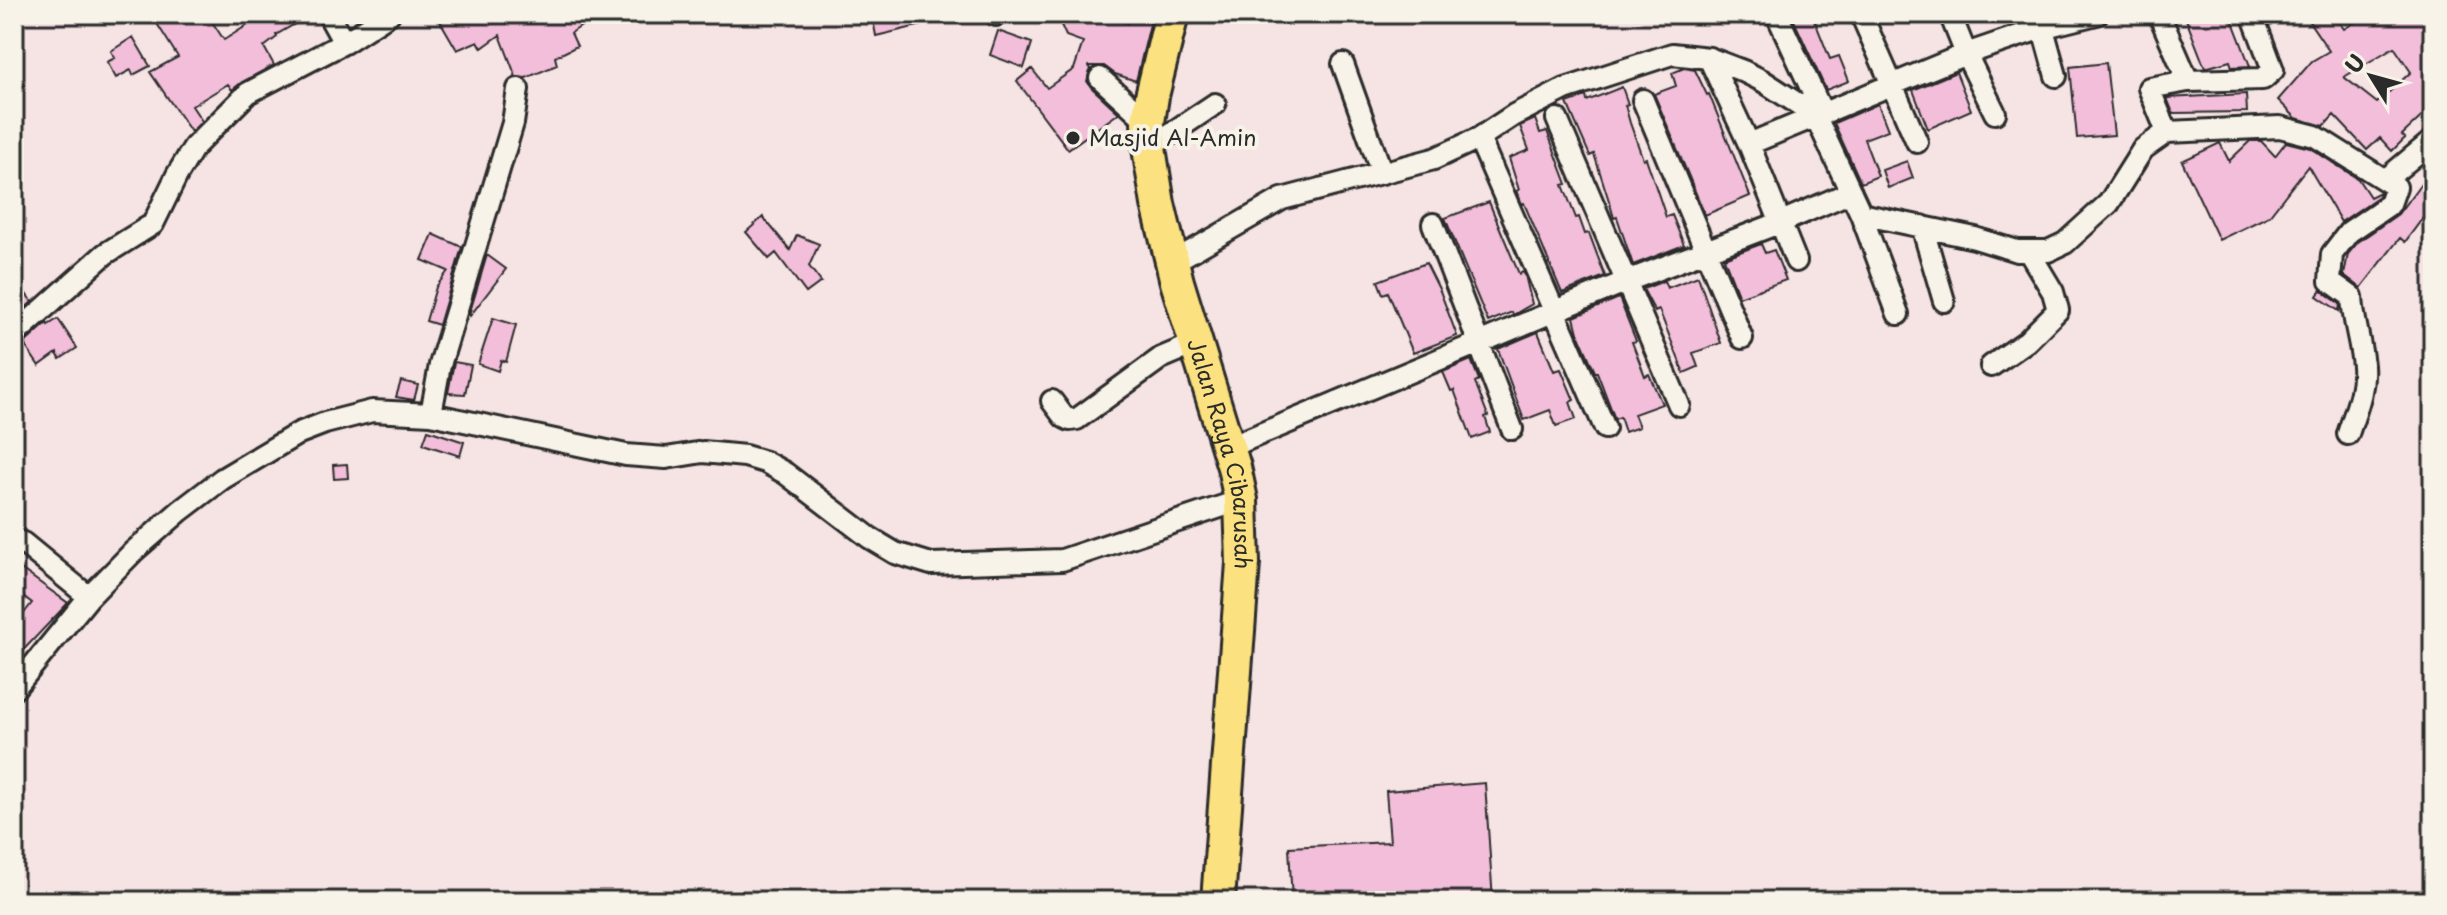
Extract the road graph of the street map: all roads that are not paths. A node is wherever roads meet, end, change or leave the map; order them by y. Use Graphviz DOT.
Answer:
graph roads {
  1 [pos="328,14"];
  2 [pos="389,14"];
  3 [pos="1172,14"];
  4 [pos="1861,14"];
  5 [pos="1950,14"];
  6 [pos="2097,14"];
  7 [pos="2159,14"];
  8 [pos="2252,14"];
  9 [pos="1777,15"];
  10 [pos="2042,20"];
  11 [pos="344,43"];
  12 [pos="1966,54"];
  13 [pos="1709,58"];
  14 [pos="1343,64"];
  15 [pos="2056,76"];
  16 [pos="1100,78"];
  17 [pos="2188,81"];
  18 [pos="1891,83"];
  19 [pos="518,89"];
  20 [pos="1643,100"];
  21 [pos="1215,104"];
  22 [pos="1995,113"];
  23 [pos="1818,114"];
  24 [pos="1557,119"];
  25 [pos="2167,132"];
  26 [pos="1149,135"];
  27 [pos="1479,138"];
  28 [pos="2433,140"];
  29 [pos="1917,142"];
  30 [pos="1749,144"];
  31 [pos="1382,173"];
  32 [pos="2385,180"];
  33 [pos="1851,192"];
  34 [pos="1861,214"];
  35 [pos="1779,223"];
  36 [pos="1433,224"];
  37 [pos="1922,226"];
  38 [pos="1705,252"];
  39 [pos="2029,252"];
  40 [pos="1796,261"];
  41 [pos="1173,262"];
  42 [pos="1627,281"];
  43 [pos="1944,301"];
  44 [pos="1554,311"];
  45 [pos="1898,314"];
  46 [pos="14,335"];
  47 [pos="1742,338"];
  48 [pos="1479,343"];
  49 [pos="1194,344"];
  50 [pos="1991,366"];
  51 [pos="1052,401"];
  52 [pos="1679,405"];
  53 [pos="431,414"];
  54 [pos="1605,428"];
  55 [pos="1512,429"];
  56 [pos="2348,434"];
  57 [pos="1227,448"];
  58 [pos="1241,500"];
  59 [pos="14,540"];
  60 [pos="89,597"];
  61 [pos="14,689"];
  62 [pos="1218,901"];
  1 -- 11 [label="street"];
  2 -- 11 [label="street"];
  3 -- 26 [label="main road, Jalan Raya Cibarusah"];
  4 -- 18 [label="street"];
  5 -- 12 [label="street"];
  6 -- 10 [label="street"];
  7 -- 17 [label="street"];
  8 -- 17 [label="street"];
  9 -- 23 [label="street"];
  10 -- 12 [label="street"];
  10 -- 15 [label="street"];
  11 -- 46 [label="street"];
  12 -- 18 [label="street"];
  12 -- 22 [label="street"];
  13 -- 23 [label="street"];
  13 -- 27 [label="street"];
  13 -- 30 [label="street"];
  14 -- 31 [label="street"];
  16 -- 26 [label="street"];
  17 -- 25 [label="street"];
  18 -- 23 [label="street"];
  18 -- 29 [label="street"];
  19 -- 53 [label="street"];
  20 -- 38 [label="street"];
  21 -- 26 [label="street"];
  23 -- 30 [label="street"];
  23 -- 33 [label="street"];
  24 -- 42 [label="street"];
  25 -- 32 [label="street"];
  25 -- 39 [label="street"];
  26 -- 41 [label="main road, Jalan Raya Cibarusah"];
  27 -- 31 [label="street"];
  27 -- 44 [label="street"];
  28 -- 32 [label="street"];
  30 -- 35 [label="street"];
  31 -- 41 [label="street"];
  32 -- 56 [label="street"];
  33 -- 34 [label="street"];
  33 -- 35 [label="street"];
  34 -- 37 [label="street"];
  34 -- 45 [label="street"];
  35 -- 38 [label="street"];
  35 -- 40 [label="street"];
  36 -- 48 [label="street"];
  37 -- 39 [label="street"];
  37 -- 43 [label="street"];
  38 -- 42 [label="street"];
  38 -- 47 [label="street"];
  39 -- 50 [label="street"];
  41 -- 49 [label="main road, Jalan Raya Cibarusah"];
  42 -- 44 [label="street"];
  42 -- 52 [label="street"];
  44 -- 48 [label="street"];
  44 -- 54 [label="street"];
  48 -- 55 [label="street"];
  48 -- 57 [label="street"];
  49 -- 51 [label="street"];
  49 -- 57 [label="main road, Jalan Raya Cibarusah"];
  53 -- 58 [label="street"];
  53 -- 60 [label="street"];
  57 -- 58 [label="main road, Jalan Raya Cibarusah"];
  58 -- 62 [label="main road, Jalan Raya Cibarusah"];
  59 -- 60 [label="street"];
  60 -- 61 [label="street"];
}
